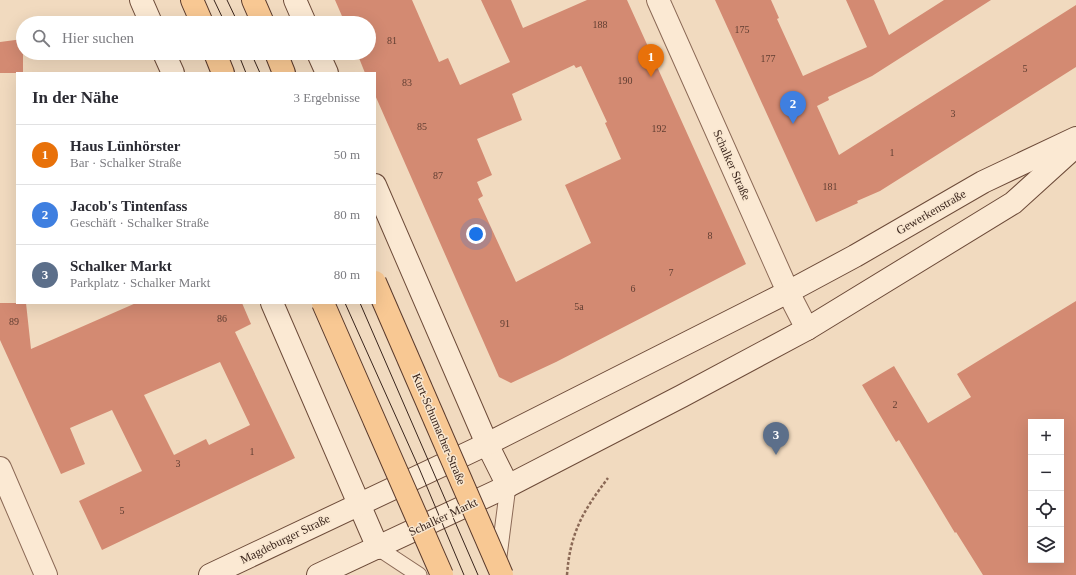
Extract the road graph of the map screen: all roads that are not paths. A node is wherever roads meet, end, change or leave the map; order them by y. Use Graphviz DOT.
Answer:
graph roads {
  1 [pos="141,0"];
  2 [pos="192,0"];
  3 [pos="253,0"];
  4 [pos="295,0"];
  5 [pos="658,0"];
  6 [pos="148,16"];
  7 [pos="199,16"];
  8 [pos="260,16"];
  9 [pos="302,16"];
  10 [pos="167,60"];
  11 [pos="218,60"];
  12 [pos="279,60"];
  13 [pos="321,60"];
  14 [pos="173,72"];
  15 [pos="223,72"];
  16 [pos="284,72"];
  17 [pos="326,72"];
  18 [pos="1076,138"];
  19 [pos="1076,146"];
  20 [pos="376,187"];
  21 [pos="376,284"];
  22 [pos="788,292"];
  23 [pos="272,304"];
  24 [pos="323,304"];
  25 [pos="807,329"];
  26 [pos="488,444"];
  27 [pos="0,468"];
  28 [pos="508,486"];
  29 [pos="359,503"];
  30 [pos="378,548"];
  31 [pos="46,575"];
  32 [pos="210,575"];
  33 [pos="318,575"];
  34 [pos="419,575"];
  35 [pos="442,575"];
  36 [pos="496,575"];
  37 [pos="502,575"];
  1 -- 6 [label="street"];
  2 -- 7 [label="main road"];
  3 -- 8 [label="main road"];
  4 -- 9 [label="street"];
  5 -- 22 [label="street, Schalker Straße"];
  10 -- 14 [label="street"];
  11 -- 15 [label="main road"];
  12 -- 16 [label="main road"];
  13 -- 17 [label="street"];
  18 -- 22 [label="street, Gewerkenstraße"];
  19 -- 25 [label="street"];
  20 -- 26 [label="street"];
  21 -- 37 [label="main road, Kurt-Schumacher-Straße, bridge"];
  22 -- 25 [label="street, Schalker Straße"];
  22 -- 26 [label="street"];
  23 -- 29 [label="street"];
  24 -- 35 [label="main road, bridge"];
  25 -- 28 [label="street, Schalker Markt"];
  26 -- 28 [label="street"];
  26 -- 29 [label="street"];
  27 -- 31 [label="street"];
  28 -- 30 [label="street, Schalker Markt"];
  28 -- 36 [label="lane"];
  29 -- 30 [label="street"];
  29 -- 32 [label="street, Magdeburger Straße"];
  30 -- 33 [label="street"];
  30 -- 34 [label="lane"];
}
